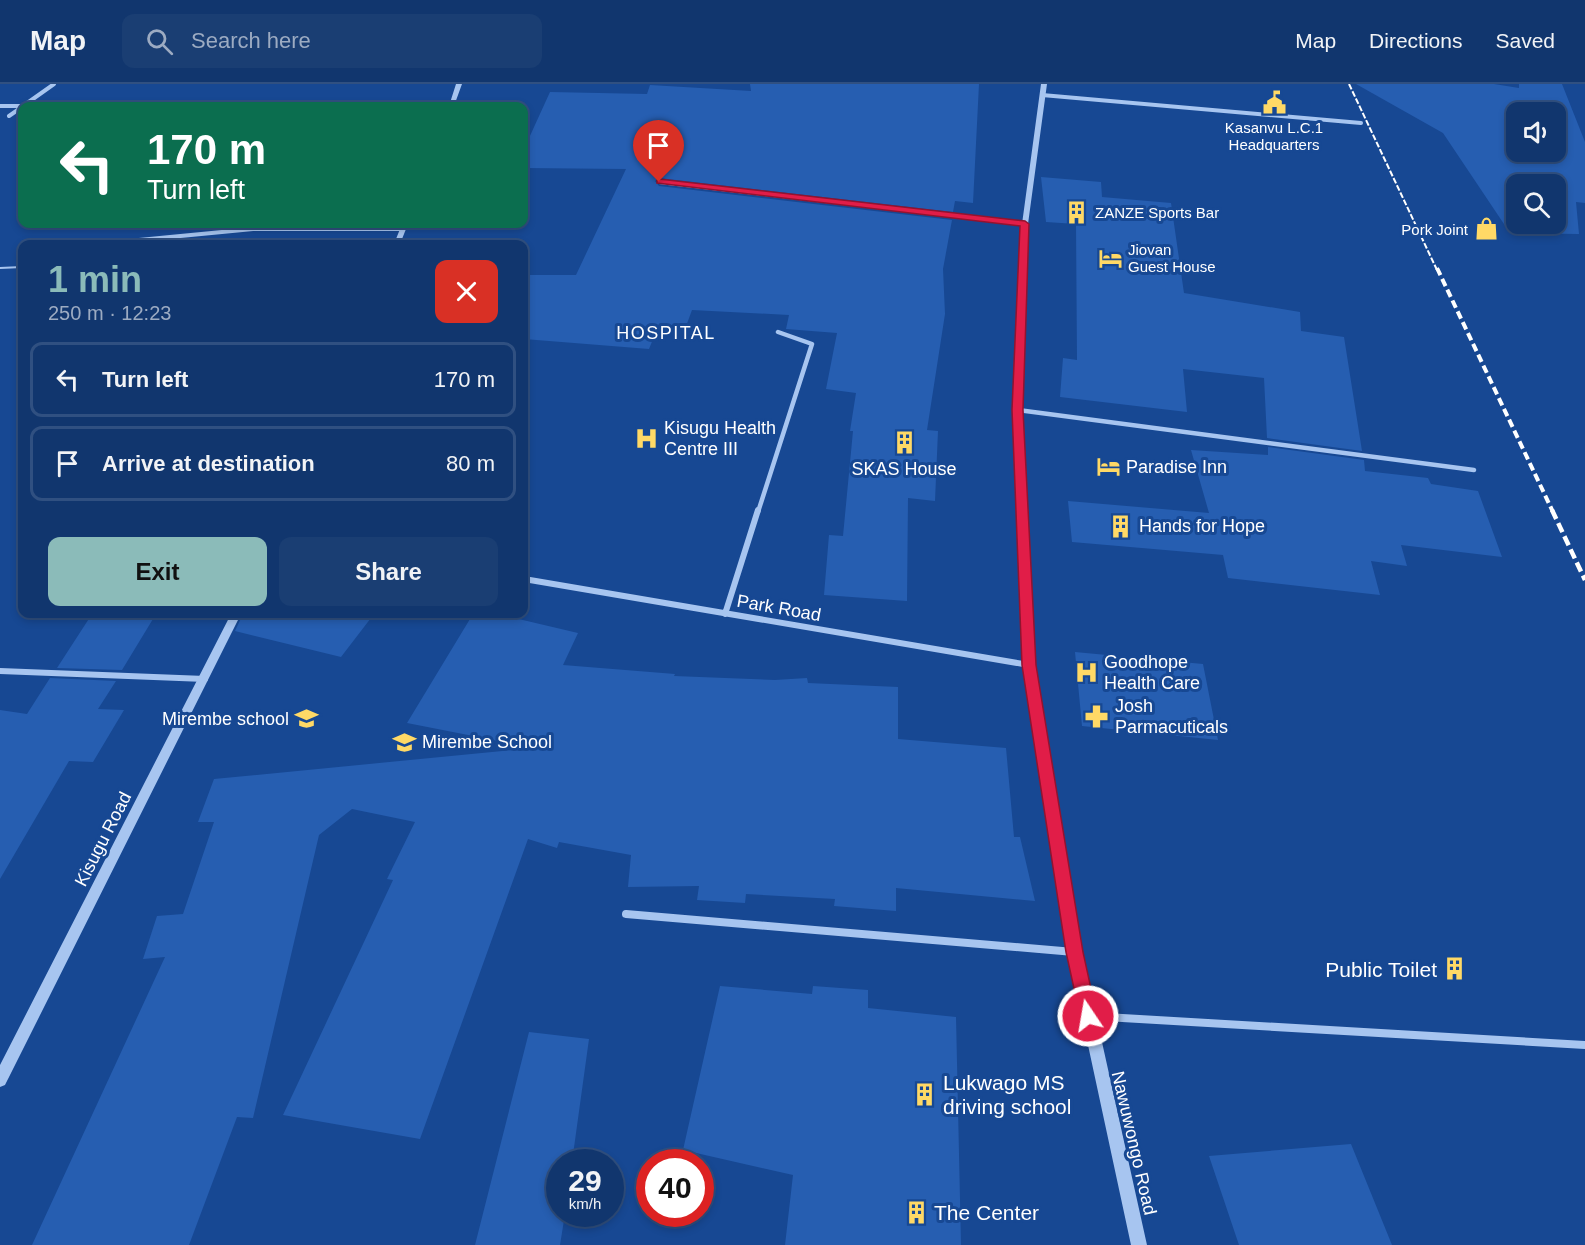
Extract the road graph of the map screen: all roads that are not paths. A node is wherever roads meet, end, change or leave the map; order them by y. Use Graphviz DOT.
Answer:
graph roads {
  1 [pos="54,84"];
  2 [pos="459,84"];
  3 [pos="1043,90"];
  4 [pos="29,102"];
  5 [pos="452,102"];
  6 [pos="0,106"];
  7 [pos="18,106"];
  8 [pos="18,110"];
  9 [pos="9,116"];
  10 [pos="1361,123"];
  11 [pos="659,182"];
  12 [pos="1025,224"];
  13 [pos="303,228"];
  14 [pos="139,240"];
  15 [pos="18,267"];
  16 [pos="0,268"];
  17 [pos="778,332"];
  18 [pos="1018,410"];
  19 [pos="1474,470"];
  20 [pos="528,580"];
  21 [pos="725,614"];
  22 [pos="234,618"];
  23 [pos="1029,665"];
  24 [pos="0,671"];
  25 [pos="205,679"];
  26 [pos="626,914"];
  27 [pos="1075,952"];
  28 [pos="1088,1016"];
  29 [pos="1585,1045"];
  30 [pos="0,1080"];
  31 [pos="1139,1245"];
  1 -- 4 [label="street"];
  2 -- 5 [label="street"];
  3 -- 10 [label="street"];
  3 -- 12 [label="street, Nawuwongo Road"];
  6 -- 7 [label="street"];
  8 -- 9 [label="street"];
  11 -- 12 [label="street"];
  12 -- 18 [label="street, Nawuwongo Road"];
  13 -- 14 [label="street"];
  15 -- 16 [label="lane"];
  17 -- 21 [label="street"];
  18 -- 19 [label="street"];
  18 -- 23 [label="street, Nawuwongo Road"];
  20 -- 21 [label="street, Park Road"];
  21 -- 23 [label="street, Park Road"];
  22 -- 25 [label="street, Kisugu Road"];
  23 -- 27 [label="street, Nawuwongo Road"];
  24 -- 25 [label="street"];
  25 -- 30 [label="street, Kisugu Road"];
  26 -- 27 [label="street"];
  27 -- 28 [label="street, Nawuwongo Road"];
  28 -- 29 [label="street"];
  28 -- 31 [label="street, Nawuwongo Road"];
}
